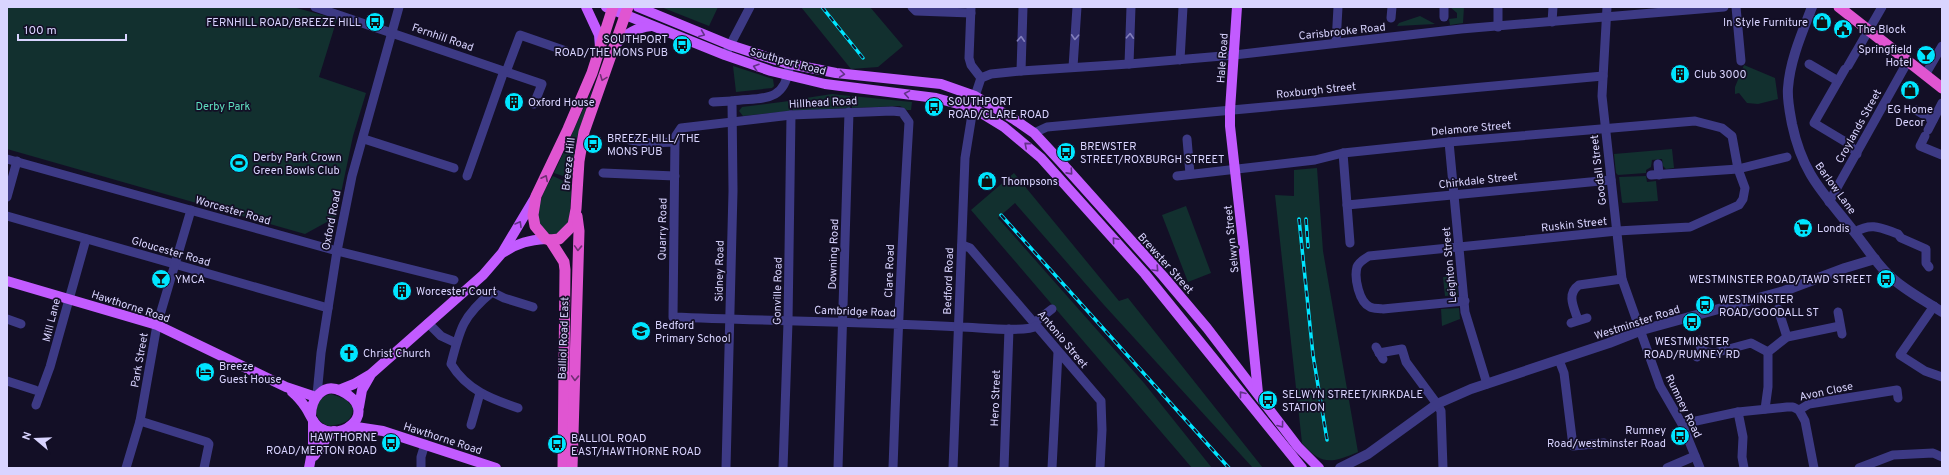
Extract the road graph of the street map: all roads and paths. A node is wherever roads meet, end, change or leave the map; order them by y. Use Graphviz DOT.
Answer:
graph roads {
  1 [pos="399,7"];
  2 [pos="586,7"];
  3 [pos="638,7"];
  4 [pos="750,7"];
  5 [pos="912,7"];
  6 [pos="1023,7"];
  7 [pos="1077,7"];
  8 [pos="1131,7"];
  9 [pos="1183,7"];
  10 [pos="1237,7"];
  11 [pos="1338,7"];
  12 [pos="1392,7"];
  13 [pos="1444,7"];
  14 [pos="1498,7"];
  15 [pos="1553,7"];
  16 [pos="1724,7"];
  17 [pos="1736,7"];
  18 [pos="1812,7"];
  19 [pos="1839,7"];
  20 [pos="1882,7"];
  21 [pos="320,8"];
  22 [pos="610,8"];
  23 [pos="652,10"];
  24 [pos="971,10"];
  25 [pos="1653,10"];
  26 [pos="627,11"];
  27 [pos="1607,11"];
  28 [pos="1444,17"];
  29 [pos="1391,18"];
  30 [pos="1552,22"];
  31 [pos="653,26"];
  32 [pos="1498,26"];
  33 [pos="1868,29"];
  34 [pos="392,32"];
  35 [pos="1336,43"];
  36 [pos="616,44"];
  37 [pos="730,45"];
  38 [pos="1942,46"];
  39 [pos="566,51"];
  40 [pos="600,51"];
  41 [pos="1843,54"];
  42 [pos="725,55"];
  43 [pos="1234,55"];
  44 [pos="1180,60"];
  45 [pos="1741,60"];
  46 [pos="1908,61"];
  47 [pos="790,64"];
  48 [pos="1129,64"];
  49 [pos="1810,64"];
  50 [pos="1848,65"];
  51 [pos="1073,67"];
  52 [pos="505,71"];
  53 [pos="1021,71"];
  54 [pos="788,75"];
  55 [pos="1925,75"];
  56 [pos="1603,76"];
  57 [pos="981,78"];
  58 [pos="1838,81"];
  59 [pos="1942,88"];
  60 [pos="974,96"];
  61 [pos="732,101"];
  62 [pos="713,102"];
  63 [pos="1942,103"];
  64 [pos="534,104"];
  65 [pos="973,108"];
  66 [pos="1230,110"];
  67 [pos="1916,110"];
  68 [pos="849,112"];
  69 [pos="791,115"];
  70 [pos="1933,120"];
  71 [pos="733,121"];
  72 [pos="909,122"];
  73 [pos="1605,127"];
  74 [pos="1034,134"];
  75 [pos="364,139"];
  76 [pos="1186,139"];
  77 [pos="630,140"];
  78 [pos="676,142"];
  79 [pos="1449,142"];
  80 [pos="1343,153"];
  81 [pos="1856,154"];
  82 [pos="1942,155"];
  83 [pos="1787,157"];
  84 [pos="7,158"];
  85 [pos="17,161"];
  86 [pos="1658,164"];
  87 [pos="454,168"];
  88 [pos="1235,168"];
  89 [pos="1738,169"];
  90 [pos="603,173"];
  91 [pos="1190,174"];
  92 [pos="467,176"];
  93 [pos="676,176"];
  94 [pos="1177,176"];
  95 [pos="1611,180"];
  96 [pos="1454,194"];
  97 [pos="536,196"];
  98 [pos="7,197"];
  99 [pos="1829,202"];
  100 [pos="1347,205"];
  101 [pos="576,209"];
  102 [pos="191,210"];
  103 [pos="7,216"];
  104 [pos="1617,231"];
  105 [pos="1854,232"];
  106 [pos="86,240"];
  107 [pos="548,240"];
  108 [pos="1350,243"];
  109 [pos="962,245"];
  110 [pos="1460,247"];
  111 [pos="337,251"];
  112 [pos="502,253"];
  113 [pos="1876,259"];
  114 [pos="174,264"];
  115 [pos="1930,267"];
  116 [pos="1622,279"];
  117 [pos="454,280"];
  118 [pos="7,281"];
  119 [pos="68,299"];
  120 [pos="1465,301"];
  121 [pos="533,306"];
  122 [pos="328,308"];
  123 [pos="1052,309"];
  124 [pos="1778,309"];
  125 [pos="1938,309"];
  126 [pos="1838,312"];
  127 [pos="673,317"];
  128 [pos="7,319"];
  129 [pos="730,319"];
  130 [pos="1579,320"];
  131 [pos="788,322"];
  132 [pos="842,322"];
  133 [pos="428,323"];
  134 [pos="21,324"];
  135 [pos="899,324"];
  136 [pos="1035,324"];
  137 [pos="157,325"];
  138 [pos="958,327"];
  139 [pos="1009,329"];
  140 [pos="1642,330"];
  141 [pos="1787,337"];
  142 [pos="1700,340"];
  143 [pos="456,343"];
  144 [pos="1058,352"];
  145 [pos="1768,352"];
  146 [pos="1379,353"];
  147 [pos="1559,360"];
  148 [pos="1254,366"];
  149 [pos="320,371"];
  150 [pos="1240,371"];
  151 [pos="371,374"];
  152 [pos="1942,377"];
  153 [pos="7,381"];
  154 [pos="1487,384"];
  155 [pos="286,388"];
  156 [pos="35,390"];
  157 [pos="338,390"];
  158 [pos="480,393"];
  159 [pos="1258,394"];
  160 [pos="316,396"];
  161 [pos="1898,398"];
  162 [pos="1437,404"];
  163 [pos="36,405"];
  164 [pos="359,408"];
  165 [pos="518,408"];
  166 [pos="1765,409"];
  167 [pos="1799,410"];
  168 [pos="1738,412"];
  169 [pos="312,418"];
  170 [pos="140,421"];
  171 [pos="1682,424"];
  172 [pos="471,425"];
  173 [pos="350,426"];
  174 [pos="334,431"];
  175 [pos="383,431"];
  176 [pos="1604,443"];
  177 [pos="425,444"];
  178 [pos="1695,456"];
  179 [pos="1292,457"];
  180 [pos="1942,457"];
  181 [pos="310,465"];
  182 [pos="126,468"];
  183 [pos="204,468"];
  184 [pos="421,468"];
  185 [pos="496,468"];
  186 [pos="563,468"];
  187 [pos="572,468"];
  188 [pos="726,468"];
  189 [pos="783,468"];
  190 [pos="838,468"];
  191 [pos="893,468"];
  192 [pos="953,468"];
  193 [pos="1004,468"];
  194 [pos="1052,468"];
  195 [pos="1100,468"];
  196 [pos="1293,468"];
  197 [pos="1302,468"];
  198 [pos="1320,468"];
  199 [pos="1340,468"];
  200 [pos="1443,468"];
  201 [pos="1667,468"];
  202 [pos="1700,468"];
  203 [pos="1744,468"];
  204 [pos="1814,468"];
  205 [pos="1859,468"];
  1 -- 34 [label="street, Oxford Road"];
  2 -- 40 [label="main road"];
  3 -- 23 [label="main road, Southport Road"];
  4 -- 37 [label="street"];
  5 -- 24 [label="street"];
  53 -- 6 [label="street, one-way"];
  7 -- 51 [label="street, one-way"];
  48 -- 8 [label="street, one-way"];
  9 -- 44 [label="street"];
  10 -- 43 [label="main road, Hale Road"];
  11 -- 35 [label="street"];
  12 -- 29 [label="street"];
  13 -- 28 [label="street"];
  14 -- 32 [label="street"];
  15 -- 30 [label="street"];
  16 -- 25 [label="street, Carisbrooke Road"];
  17 -- 45 [label="street"];
  18 -- 99 [label="street, Barlow Lane"];
  19 -- 33 [label="highway"];
  20 -- 33 [label="street"];
  21 -- 34 [label="street, Fernhill Road"];
  22 -- 26 [label="main road, Southport Road"];
  22 -- 40 [label="highway, Breeze Hill"];
  23 -- 37 [label="main road, Southport Road, one-way"];
  24 -- 57 [label="street"];
  25 -- 27 [label="street, Carisbrooke Road"];
  26 -- 31 [label="main road, Southport Road"];
  26 -- 36 [label="highway, Breeze Hill"];
  27 -- 30 [label="street, Carisbrooke Road"];
  27 -- 56 [label="street, Goodall Street"];
  30 -- 32 [label="street, Carisbrooke Road"];
  31 -- 36 [label="main road"];
  31 -- 42 [label="main road, Southport Road"];
  32 -- 35 [label="street, Carisbrooke Road"];
  33 -- 46 [label="highway"];
  33 -- 50 [label="street"];
  34 -- 52 [label="street, Fernhill Road"];
  34 -- 75 [label="street, Oxford Road"];
  35 -- 43 [label="street, Carisbrooke Road"];
  36 -- 101 [label="highway, Breeze Hill, one-way"];
  37 -- 42 [label="street"];
  37 -- 47 [label="main road, Southport Road"];
  38 -- 55 [label="street"];
  39 -- 52 [label="street"];
  97 -- 40 [label="highway, Breeze Hill, one-way"];
  41 -- 50 [label="street"];
  54 -- 42 [label="main road, Southport Road, one-way"];
  43 -- 44 [label="street, Carisbrooke Road"];
  43 -- 66 [label="main road, Hale Road"];
  44 -- 48 [label="street, Carisbrooke Road"];
  46 -- 55 [label="highway"];
  46 -- 81 [label="street, Croylands Street"];
  47 -- 54 [label="street, Hillhead Road"];
  47 -- 60 [label="main road, Southport Road, one-way"];
  48 -- 51 [label="street, Carisbrooke Road"];
  49 -- 58 [label="street"];
  50 -- 58 [label="street"];
  51 -- 53 [label="street, Carisbrooke Road"];
  52 -- 64 [label="street, Fernhill Road"];
  52 -- 92 [label="street"];
  53 -- 57 [label="street, Carisbrooke Road"];
  54 -- 61 [label="street, Hillhead Road"];
  65 -- 54 [label="main road, Southport Road, one-way"];
  55 -- 59 [label="highway"];
  56 -- 66 [label="street, Roxburgh Street"];
  56 -- 73 [label="street, Goodall Street"];
  57 -- 60 [label="street"];
  58 -- 81 [label="street"];
  60 -- 65 [label="street, Bedford Road"];
  60 -- 74 [label="main road, Brewster Street"];
  61 -- 62 [label="street, Hillhead Road"];
  61 -- 71 [label="street"];
  63 -- 70 [label="street"];
  65 -- 109 [label="street, Bedford Road"];
  179 -- 65 [label="main road, Brewster Street, one-way"];
  66 -- 74 [label="street, Roxburgh Street"];
  66 -- 88 [label="main road, Selwyn Street"];
  67 -- 70 [label="street"];
  68 -- 69 [label="street, Hillhead Road"];
  68 -- 72 [label="street, Hillhead Road"];
  68 -- 132 [label="street, Downing Road"];
  69 -- 71 [label="street, Hillhead Road"];
  69 -- 131 [label="street, Gonville Road"];
  70 -- 82 [label="street"];
  71 -- 78 [label="street, Hillhead Road"];
  71 -- 129 [label="street, Sidney Road"];
  72 -- 135 [label="street, Clare Road"];
  73 -- 79 [label="street, Delamore Street"];
  73 -- 89 [label="street, Delamore Street"];
  73 -- 95 [label="street, Goodall Street"];
  74 -- 150 [label="main road, Brewster Street, one-way"];
  75 -- 87 [label="street"];
  75 -- 111 [label="street, Oxford Road"];
  76 -- 91 [label="street"];
  77 -- 78 [label="street"];
  78 -- 93 [label="street, Quarry Road"];
  79 -- 80 [label="street, Delamore Street"];
  79 -- 96 [label="street, Leighton Street"];
  80 -- 88 [label="street, Delamore Street"];
  80 -- 100 [label="street"];
  81 -- 99 [label="street, Croylands Street"];
  83 -- 89 [label="street"];
  84 -- 85 [label="street, Worcester Road"];
  85 -- 98 [label="street"];
  85 -- 102 [label="street, Worcester Road"];
  86 -- 89 [label="street"];
  88 -- 91 [label="street, Delamore Street"];
  88 -- 148 [label="main road, Selwyn Street"];
  89 -- 104 [label="street, Ruskin Street"];
  90 -- 93 [label="street"];
  91 -- 94 [label="street, Delamore Street"];
  93 -- 127 [label="street, Quarry Road"];
  95 -- 96 [label="street, Chirkdale Street"];
  95 -- 104 [label="street, Goodall Street"];
  96 -- 100 [label="street, Chirkdale Street"];
  96 -- 110 [label="street, Leighton Street"];
  97 -- 107 [label="highway, Breeze Hill"];
  112 -- 97 [label="main road, Breeze Hill, one-way"];
  99 -- 105 [label="street, Barlow Lane"];
  100 -- 108 [label="street"];
  101 -- 107 [label="highway, Breeze Hill"];
  101 -- 187 [label="highway, Balliol Road East, one-way"];
  102 -- 111 [label="street, Worcester Road"];
  102 -- 114 [label="street, Park Street"];
  103 -- 106 [label="street, Gloucester Road"];
  104 -- 110 [label="street, Ruskin Street"];
  104 -- 116 [label="street, Goodall Street"];
  105 -- 113 [label="street, Barlow Lane"];
  105 -- 115 [label="street"];
  106 -- 114 [label="street, Gloucester Road"];
  106 -- 119 [label="street, Mill Lane"];
  107 -- 112 [label="main road, Breeze Hill"];
  107 -- 186 [label="highway, Balliol Road East"];
  109 -- 136 [label="street, Antonio Street"];
  109 -- 138 [label="street, Bedford Road"];
  110 -- 120 [label="street, Leighton Street"];
  110 -- 120 [label="street, Ruskin Street"];
  111 -- 117 [label="street, Worcester Road"];
  111 -- 122 [label="street, Oxford Road"];
  112 -- 133 [label="main road, Breeze Hill"];
  113 -- 125 [label="street"];
  113 -- 140 [label="street, Westminster Road"];
  114 -- 122 [label="street, Gloucester Road"];
  114 -- 137 [label="street, Park Street"];
  116 -- 130 [label="street"];
  116 -- 140 [label="street, Goodall Street"];
  118 -- 119 [label="main road, Hawthorne Road"];
  119 -- 137 [label="main road, Hawthorne Road"];
  119 -- 163 [label="street, Mill Lane"];
  120 -- 154 [label="street, Leighton Street"];
  121 -- 143 [label="street"];
  122 -- 149 [label="street, Oxford Road"];
  123 -- 136 [label="street"];
  124 -- 141 [label="street"];
  125 -- 152 [label="street"];
  126 -- 141 [label="street"];
  127 -- 129 [label="street, Cambridge Road"];
  128 -- 134 [label="street"];
  129 -- 131 [label="street, Cambridge Road"];
  129 -- 188 [label="street, Sidney Road"];
  131 -- 132 [label="street, Cambridge Road"];
  131 -- 189 [label="street, Gonville Road"];
  132 -- 135 [label="street, Cambridge Road"];
  132 -- 190 [label="street, Downing Road"];
  133 -- 143 [label="street"];
  133 -- 151 [label="main road, Breeze Hill"];
  135 -- 138 [label="street, Cambridge Road"];
  135 -- 191 [label="street, Clare Road"];
  136 -- 139 [label="street, Cambridge Road"];
  136 -- 144 [label="street, Antonio Street"];
  137 -- 155 [label="main road, Hawthorne Road"];
  137 -- 170 [label="street, Park Street"];
  138 -- 139 [label="street, Cambridge Road"];
  138 -- 192 [label="street, Bedford Road"];
  139 -- 193 [label="street, Hero Street"];
  140 -- 147 [label="street, Westminster Road"];
  140 -- 171 [label="street, Rumney Road"];
  141 -- 145 [label="street"];
  142 -- 145 [label="street"];
  143 -- 158 [label="street"];
  144 -- 194 [label="street"];
  144 -- 195 [label="street, Antonio Street"];
  145 -- 166 [label="street"];
  146 -- 162 [label="street"];
  147 -- 154 [label="street, Westminster Road"];
  147 -- 176 [label="street"];
  148 -- 150 [label="main road"];
  148 -- 159 [label="main road, Selwyn Street"];
  149 -- 157 [label="street"];
  149 -- 160 [label="street, Oxford Road"];
  150 -- 159 [label="main road, Brewster Street"];
  151 -- 157 [label="main road, Breeze Hill"];
  151 -- 164 [label="main road, Breeze Hill"];
  153 -- 156 [label="street"];
  154 -- 162 [label="street, Westminster Road"];
  155 -- 160 [label="main road, Hawthorne Road"];
  155 -- 169 [label="main road, Hawthorne Road"];
  157 -- 160 [label="main road"];
  157 -- 164 [label="main road"];
  158 -- 165 [label="street"];
  158 -- 172 [label="street"];
  159 -- 198 [label="main road, Brewster Street, one-way"];
  160 -- 169 [label="main road"];
  161 -- 167 [label="street, Avon Close"];
  162 -- 199 [label="street, Westminster Road"];
  162 -- 200 [label="street"];
  164 -- 173 [label="main road"];
  164 -- 175 [label="main road, Hawthorne Road"];
  166 -- 167 [label="street, Avon Close"];
  166 -- 168 [label="street, Avon Close"];
  167 -- 204 [label="street"];
  168 -- 171 [label="street, Avon Close"];
  168 -- 203 [label="street"];
  169 -- 174 [label="main road"];
  169 -- 181 [label="main road"];
  170 -- 182 [label="street, Park Street"];
  170 -- 183 [label="street"];
  171 -- 178 [label="street, Rumney Road"];
  173 -- 174 [label="main road"];
  173 -- 175 [label="main road, Hawthorne Road"];
  174 -- 181 [label="main road"];
  175 -- 177 [label="main road, Hawthorne Road"];
  177 -- 184 [label="street"];
  177 -- 185 [label="main road, Hawthorne Road"];
  178 -- 201 [label="street"];
  178 -- 202 [label="street, Rumney Road"];
  179 -- 196 [label="main road"];
  179 -- 197 [label="main road, Brewster Street"];
  180 -- 205 [label="street"];
}
